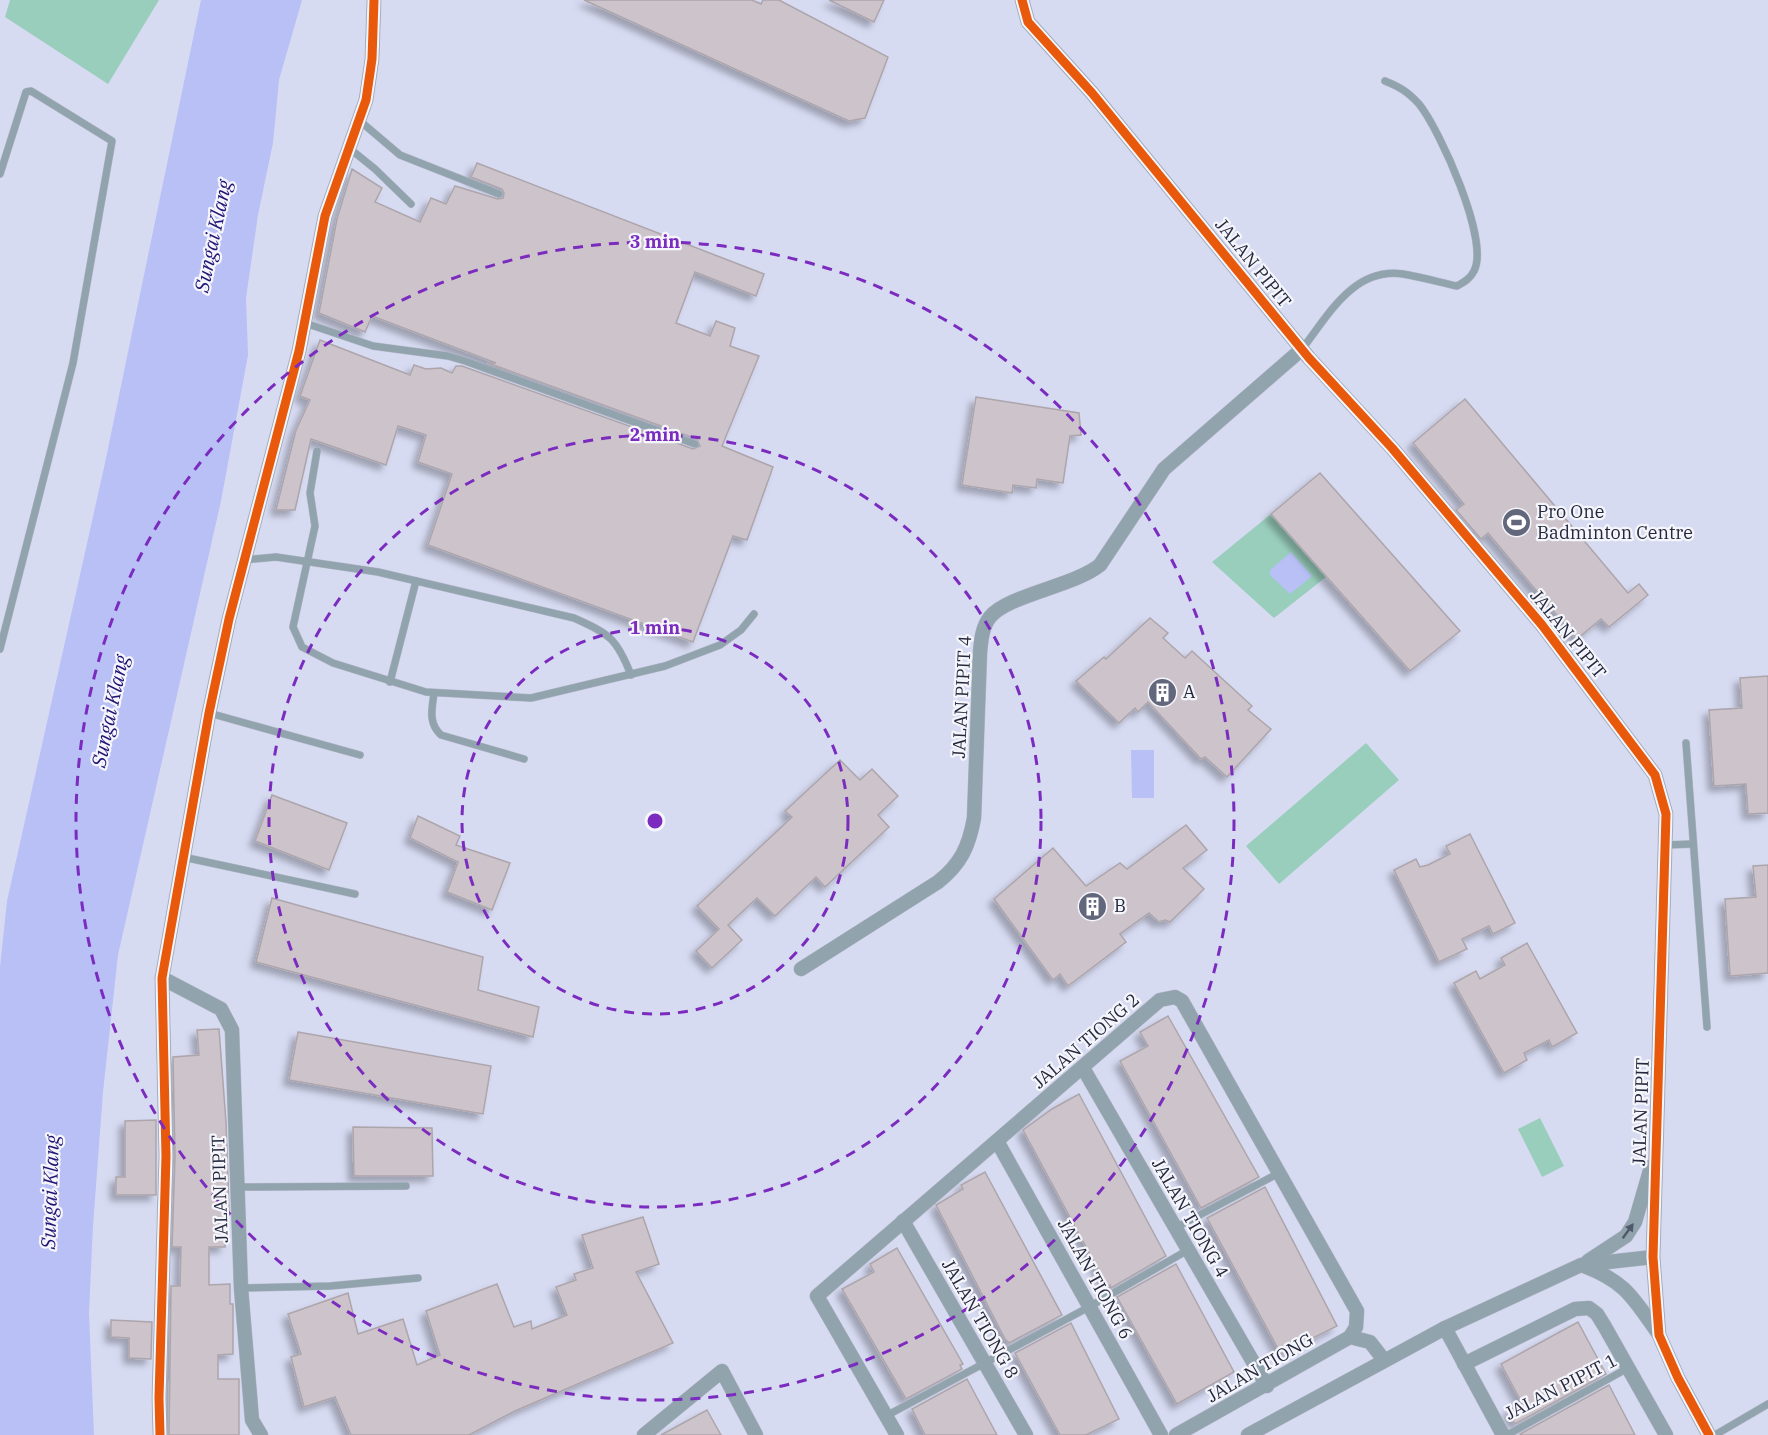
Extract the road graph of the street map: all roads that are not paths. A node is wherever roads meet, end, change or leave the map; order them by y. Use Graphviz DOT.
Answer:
graph roads {
  1 [pos="374,0"];
  2 [pos="1022,0"];
  3 [pos="1385,81"];
  4 [pos="360,121"];
  5 [pos="349,148"];
  6 [pos="0,174"];
  7 [pos="499,194"];
  8 [pos="411,204"];
  9 [pos="305,323"];
  10 [pos="1302,349"];
  11 [pos="695,444"];
  12 [pos="316,451"];
  13 [pos="243,560"];
  14 [pos="307,561"];
  15 [pos="417,581"];
  16 [pos="754,615"];
  17 [pos="0,649"];
  18 [pos="631,675"];
  19 [pos="390,682"];
  20 [pos="434,693"];
  21 [pos="209,713"];
  22 [pos="1686,743"];
  23 [pos="360,755"];
  24 [pos="524,759"];
  25 [pos="1693,844"];
  26 [pos="1665,845"];
  27 [pos="183,857"];
  28 [pos="355,894"];
  29 [pos="801,969"];
  30 [pos="162,978"];
  31 [pos="1707,1027"];
  32 [pos="1083,1068"];
  33 [pos="997,1141"];
  34 [pos="1656,1151"];
  35 [pos="1279,1173"];
  36 [pos="406,1186"];
  37 [pos="237,1187"];
  38 [pos="903,1221"];
  39 [pos="1175,1228"];
  40 [pos="1188,1250"];
  41 [pos="1653,1257"];
  42 [pos="1581,1265"];
  43 [pos="418,1278"];
  44 [pos="241,1288"];
  45 [pos="1089,1307"];
  46 [pos="1445,1328"];
  47 [pos="1353,1332"];
  48 [pos="1659,1335"];
  49 [pos="1384,1360"];
  50 [pos="985,1364"];
  51 [pos="1464,1364"];
  52 [pos="1629,1368"];
  53 [pos="1266,1386"];
  54 [pos="1768,1404"];
  55 [pos="886,1416"];
  56 [pos="160,1435"];
  57 [pos="261,1435"];
  58 [pos="644,1435"];
  59 [pos="756,1435"];
  60 [pos="897,1435"];
  61 [pos="1026,1435"];
  62 [pos="1161,1435"];
  63 [pos="1176,1435"];
  64 [pos="1248,1435"];
  65 [pos="1505,1435"];
  66 [pos="1666,1435"];
  67 [pos="1708,1435"];
  68 [pos="1715,1435"];
  1 -- 4 [label="street"];
  2 -- 10 [label="street, JALAN PIPIT"];
  3 -- 10 [label="lane"];
  4 -- 5 [label="street"];
  4 -- 7 [label="lane"];
  5 -- 8 [label="lane"];
  5 -- 9 [label="street"];
  6 -- 17 [label="lane"];
  9 -- 11 [label="lane"];
  9 -- 13 [label="street"];
  10 -- 26 [label="street, JALAN PIPIT"];
  10 -- 29 [label="street, JALAN PIPIT 4"];
  12 -- 14 [label="lane"];
  13 -- 14 [label="lane"];
  13 -- 21 [label="street"];
  14 -- 15 [label="lane"];
  14 -- 19 [label="lane"];
  15 -- 18 [label="lane"];
  15 -- 19 [label="lane"];
  16 -- 18 [label="lane"];
  18 -- 20 [label="lane"];
  19 -- 20 [label="lane"];
  20 -- 24 [label="lane"];
  21 -- 23 [label="lane"];
  21 -- 27 [label="street"];
  22 -- 25 [label="lane"];
  25 -- 26 [label="lane"];
  25 -- 31 [label="lane"];
  26 -- 34 [label="street, JALAN PIPIT"];
  27 -- 28 [label="lane"];
  27 -- 30 [label="street"];
  30 -- 37 [label="street, JALAN PIPIT"];
  30 -- 56 [label="street"];
  32 -- 33 [label="street, JALAN TIONG 2"];
  32 -- 35 [label="street, JALAN TIONG 2"];
  32 -- 39 [label="street, JALAN TIONG 4"];
  33 -- 38 [label="street, JALAN TIONG 2"];
  33 -- 45 [label="street, JALAN TIONG 6"];
  34 -- 41 [label="street, JALAN PIPIT"];
  42 -- 34 [label="street, one-way"];
  35 -- 39 [label="lane"];
  35 -- 47 [label="street, JALAN TIONG 2"];
  36 -- 37 [label="lane"];
  37 -- 44 [label="street, JALAN PIPIT"];
  38 -- 50 [label="street, JALAN TIONG 8"];
  38 -- 55 [label="street, JALAN TIONG 2"];
  39 -- 40 [label="street, JALAN TIONG 4"];
  40 -- 45 [label="lane"];
  40 -- 53 [label="street, JALAN TIONG 4"];
  41 -- 42 [label="street"];
  41 -- 48 [label="street, JALAN PIPIT"];
  42 -- 46 [label="street"];
  42 -- 48 [label="street"];
  43 -- 44 [label="lane"];
  44 -- 57 [label="street, JALAN PIPIT"];
  45 -- 50 [label="lane"];
  45 -- 62 [label="street, JALAN TIONG 6"];
  46 -- 49 [label="street"];
  46 -- 51 [label="street"];
  47 -- 49 [label="street"];
  47 -- 53 [label="street, JALAN TIONG"];
  48 -- 67 [label="street, JALAN PIPIT"];
  49 -- 64 [label="street"];
  50 -- 55 [label="lane"];
  50 -- 61 [label="street, JALAN TIONG 8"];
  51 -- 52 [label="street"];
  51 -- 65 [label="street"];
  52 -- 65 [label="lane, JALAN PIPIT 1"];
  52 -- 66 [label="street, JALAN PIPIT 1"];
  53 -- 63 [label="street, JALAN TIONG"];
  54 -- 68 [label="lane"];
  55 -- 60 [label="street"];
  58 -- 59 [label="street"];
}
